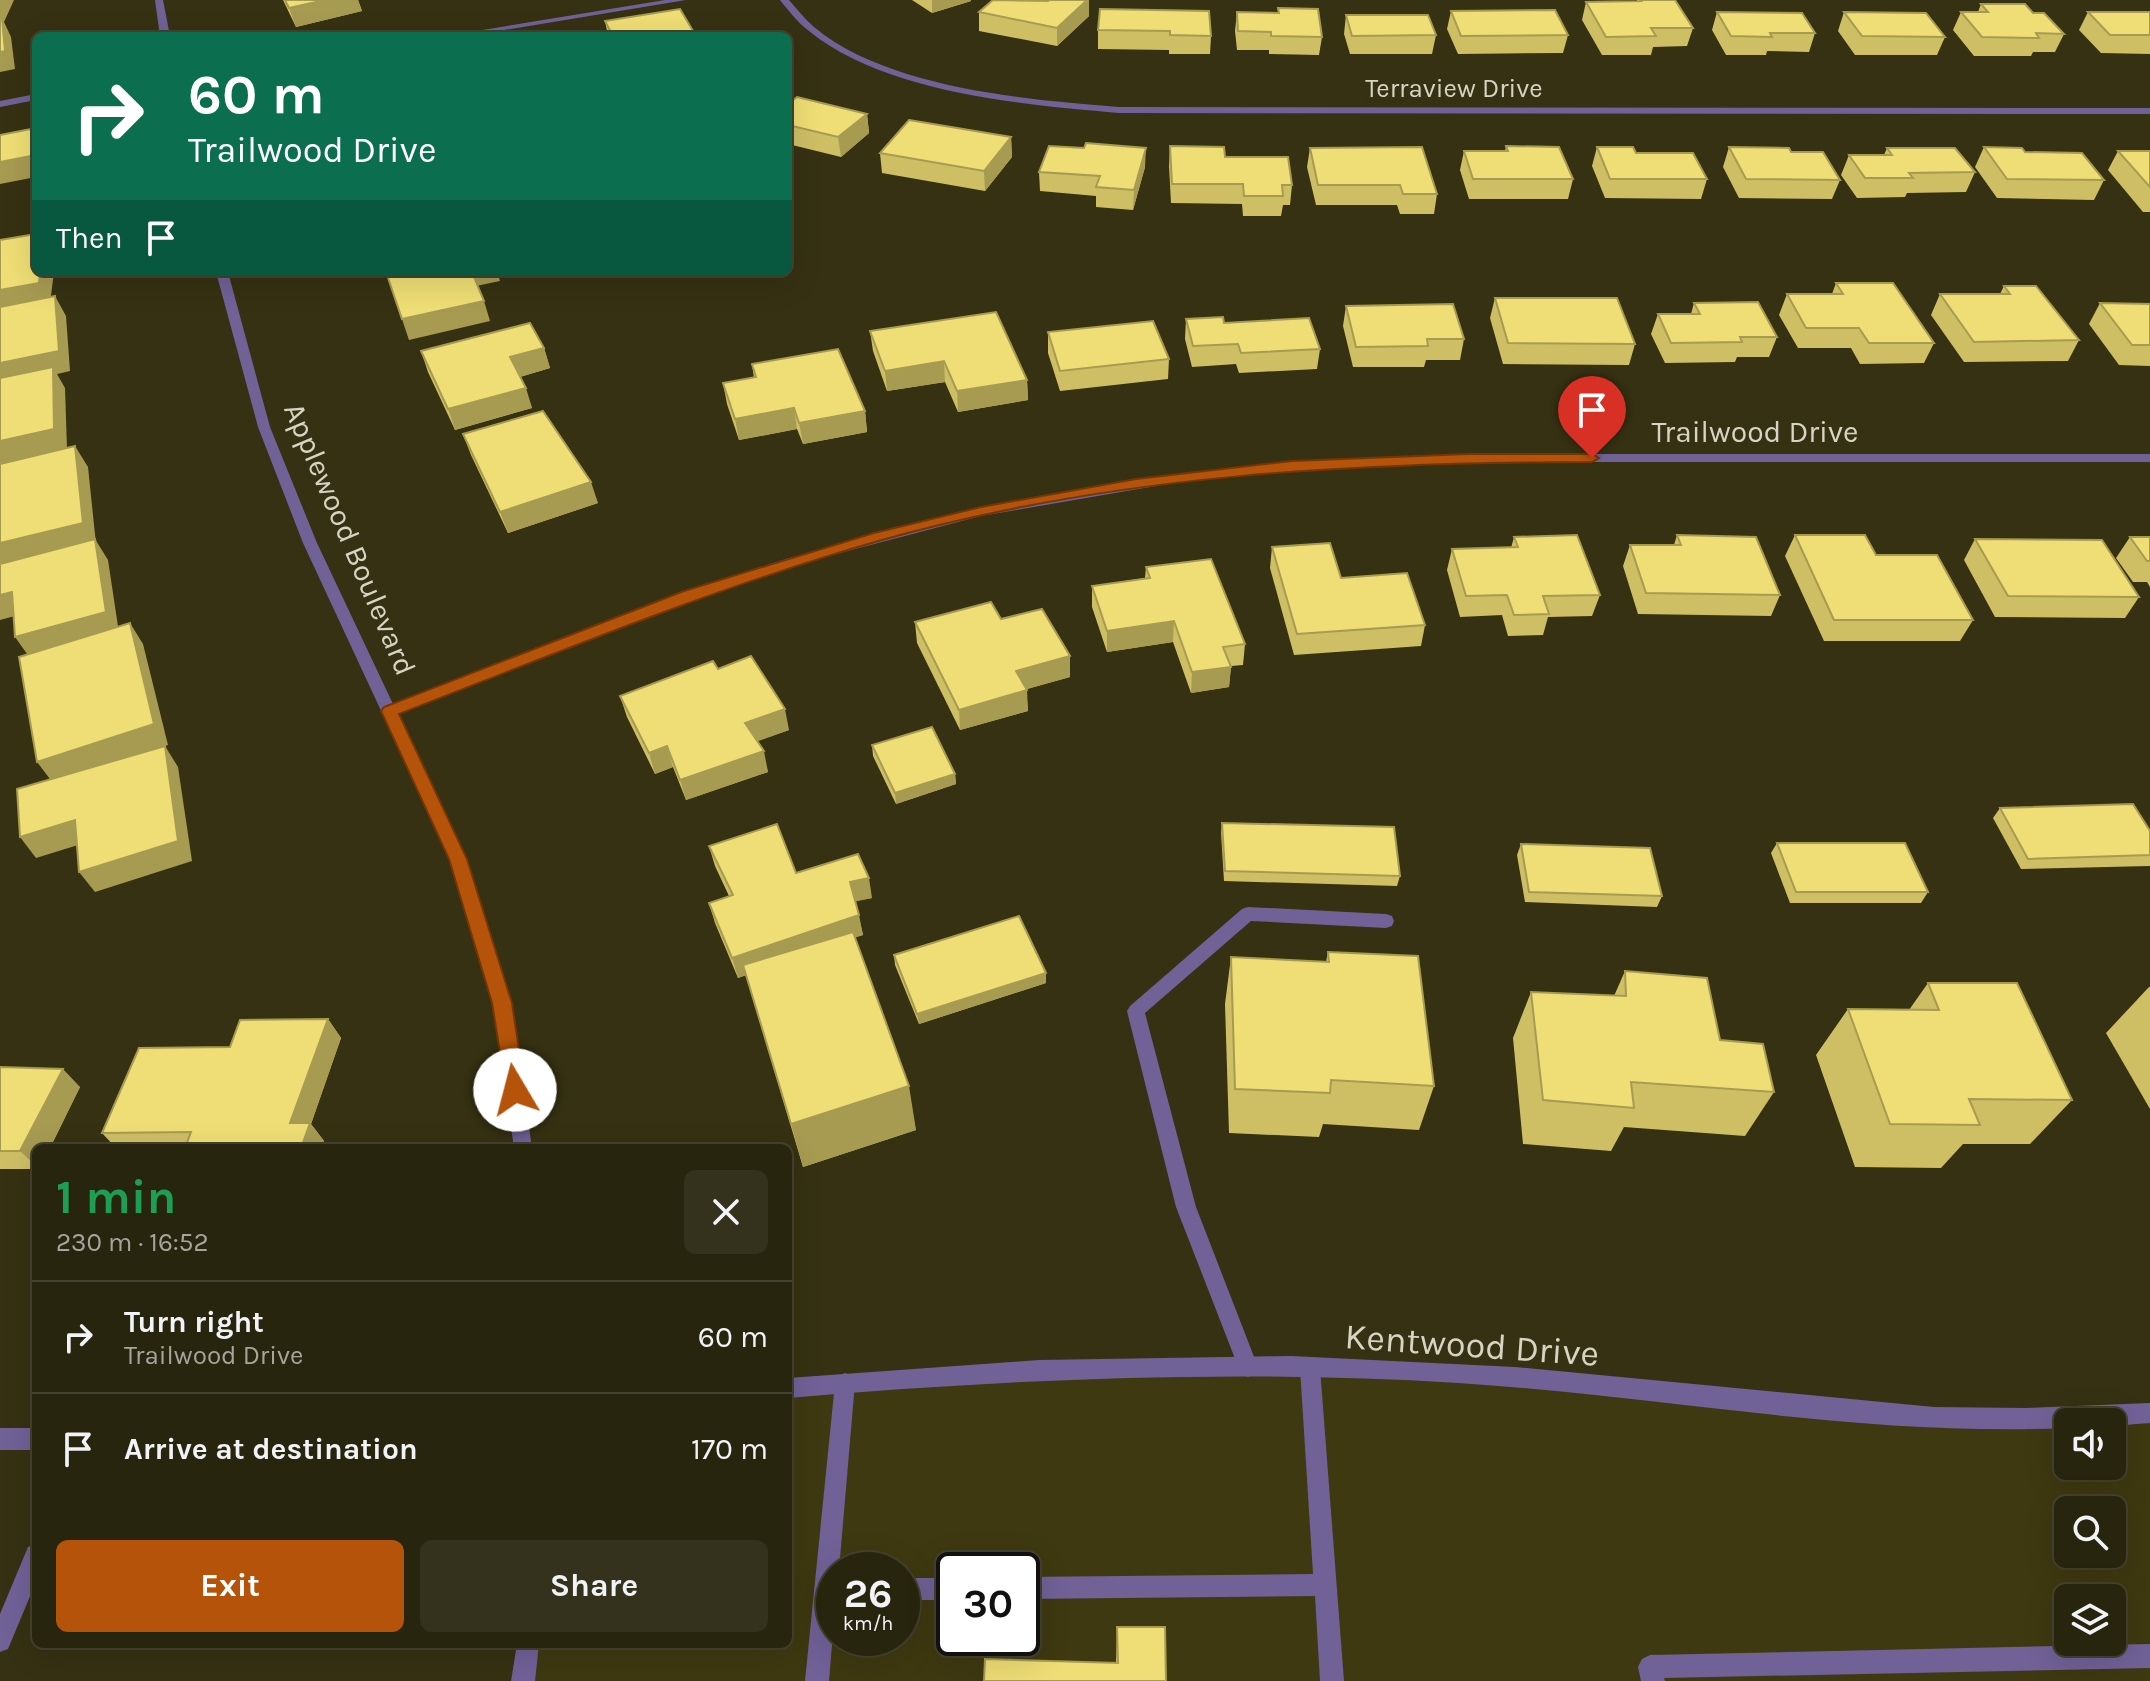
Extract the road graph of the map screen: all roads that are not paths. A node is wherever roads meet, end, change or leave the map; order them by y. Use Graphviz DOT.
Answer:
graph roads {
  1 [pos="159,0"];
  2 [pos="682,0"];
  3 [pos="784,0"];
  4 [pos="164,32"];
  5 [pos="477,32"];
  6 [pos="32,98"];
  7 [pos="0,104"];
  8 [pos="2150,111"];
  9 [pos="223,276"];
  10 [pos="2150,458"];
  11 [pos="390,711"];
  12 [pos="1386,921"];
  13 [pos="522,1144"];
  14 [pos="1248,1367"];
  15 [pos="1310,1368"];
  16 [pos="845,1383"];
  17 [pos="792,1388"];
  18 [pos="2150,1413"];
  19 [pos="0,1439"];
  20 [pos="32,1439"];
  21 [pos="833,1552"];
  22 [pos="32,1565"];
  23 [pos="1325,1585"];
  24 [pos="1040,1588"];
  25 [pos="0,1641"];
  26 [pos="527,1648"];
  27 [pos="821,1656"];
  28 [pos="2150,1656"];
  29 [pos="523,1681"];
  30 [pos="817,1681"];
  31 [pos="1332,1681"];
  32 [pos="1653,1681"];
  1 -- 4 [label="street"];
  2 -- 5 [label="street"];
  3 -- 8 [label="street, Terraview Drive"];
  6 -- 7 [label="street"];
  9 -- 11 [label="street, Applewood Boulevard"];
  10 -- 11 [label="street, Trailwood Drive"];
  11 -- 13 [label="street, Applewood Boulevard"];
  12 -- 14 [label="street"];
  14 -- 15 [label="street, Kentwood Drive"];
  14 -- 16 [label="street, Kentwood Drive"];
  15 -- 18 [label="street, Kentwood Drive"];
  15 -- 23 [label="street"];
  16 -- 17 [label="street, Kentwood Drive"];
  16 -- 21 [label="street"];
  19 -- 20 [label="street"];
  22 -- 25 [label="street"];
  23 -- 24 [label="street"];
  23 -- 31 [label="street"];
  26 -- 29 [label="street"];
  27 -- 30 [label="street"];
  28 -- 32 [label="street"];
}
